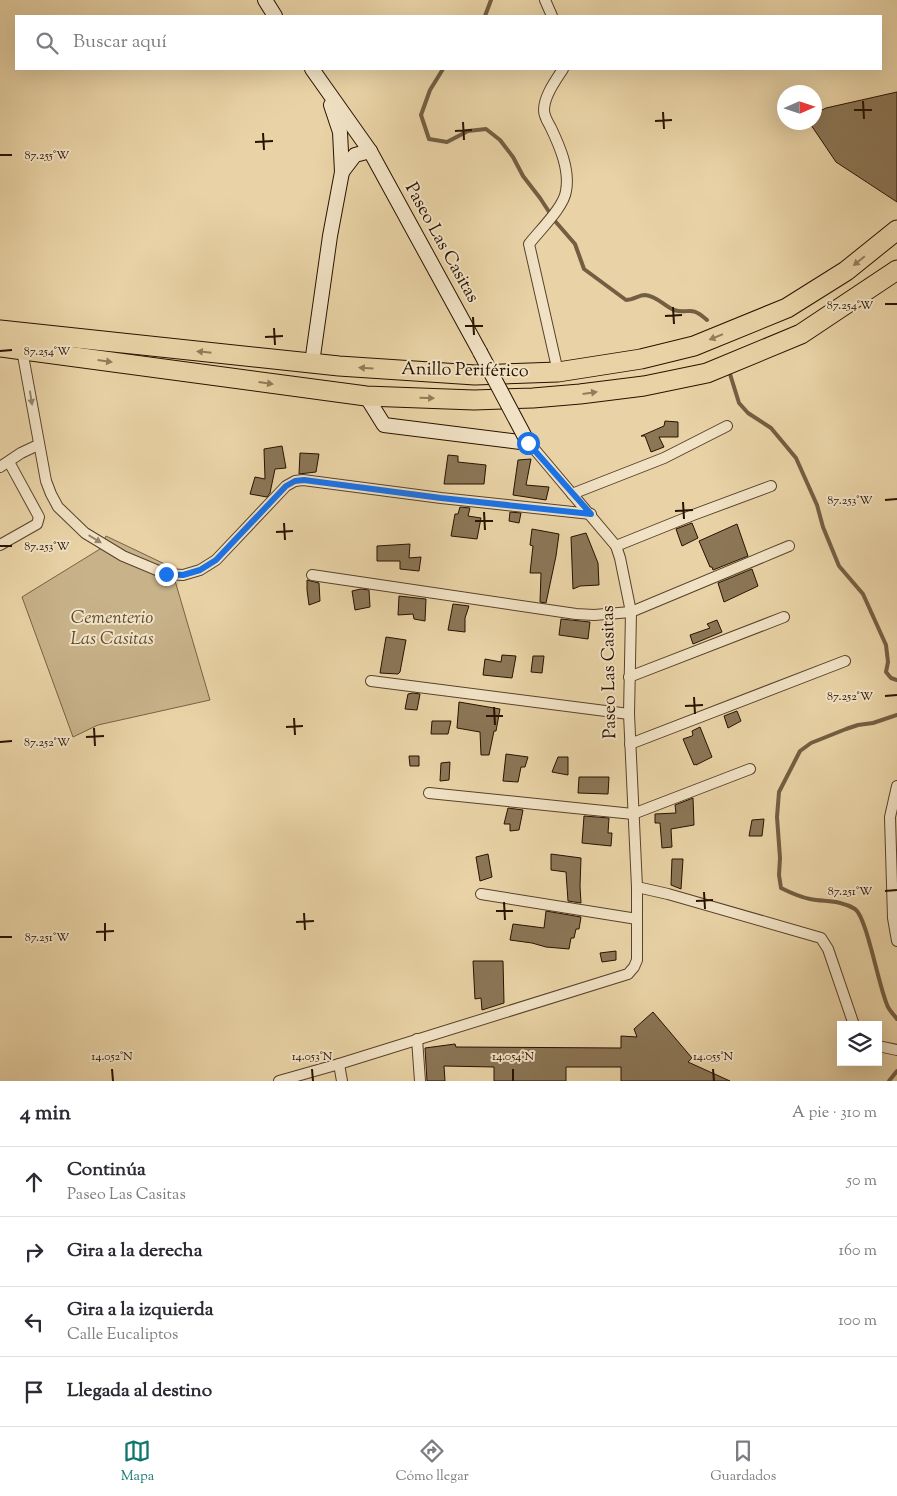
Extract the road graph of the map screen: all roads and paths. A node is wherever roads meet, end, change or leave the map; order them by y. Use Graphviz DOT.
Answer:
graph roads {
  1 [pos="265,0"];
  2 [pos="546,0"];
  3 [pos="274,15"];
  4 [pos="552,15"];
  5 [pos="313,70"];
  6 [pos="562,70"];
  7 [pos="327,90"];
  8 [pos="370,151"];
  9 [pos="342,172"];
  10 [pos="897,230"];
  11 [pos="897,270"];
  12 [pos="0,330"];
  13 [pos="0,347"];
  14 [pos="22,350"];
  15 [pos="312,363"];
  16 [pos="558,372"];
  17 [pos="366,396"];
  18 [pos="727,426"];
  19 [pos="526,440"];
  20 [pos="38,445"];
  21 [pos="5,465"];
  22 [pos="771,486"];
  23 [pos="572,494"];
  24 [pos="591,514"];
  25 [pos="0,545"];
  26 [pos="616,546"];
  27 [pos="789,546"];
  28 [pos="312,575"];
  29 [pos="630,612"];
  30 [pos="784,617"];
  31 [pos="845,661"];
  32 [pos="629,677"];
  33 [pos="371,681"];
  34 [pos="629,714"];
  35 [pos="630,744"];
  36 [pos="750,769"];
  37 [pos="897,786"];
  38 [pos="429,793"];
  39 [pos="633,814"];
  40 [pos="637,887"];
  41 [pos="481,894"];
  42 [pos="637,920"];
  43 [pos="897,941"];
  44 [pos="853,1021"];
  45 [pos="417,1039"];
  46 [pos="882,1047"];
  47 [pos="897,1050"];
  48 [pos="339,1064"];
  49 [pos="279,1081"];
  50 [pos="342,1081"];
  51 [pos="420,1081"];
  1 -- 3 [label="street"];
  2 -- 4 [label="street"];
  5 -- 7 [label="street, Paseo Las Casitas"];
  6 -- 16 [label="street"];
  7 -- 8 [label="street, Paseo Las Casitas"];
  7 -- 9 [label="street"];
  8 -- 9 [label="street"];
  8 -- 19 [label="street, Paseo Las Casitas, bridge"];
  9 -- 15 [label="street"];
  10 -- 16 [label="highway, Anillo Periférico, one-way"];
  17 -- 11 [label="highway, Anillo Periférico, one-way"];
  15 -- 12 [label="highway, Anillo Periférico, one-way"];
  13 -- 14 [label="highway, Anillo Periférico"];
  14 -- 17 [label="highway, Anillo Periférico, one-way"];
  14 -- 20 [label="street, one-way"];
  16 -- 15 [label="highway, Anillo Periférico, one-way"];
  17 -- 19 [label="street"];
  18 -- 23 [label="street"];
  19 -- 23 [label="street, Paseo Las Casitas"];
  20 -- 21 [label="street"];
  20 -- 24 [label="street, one-way"];
  21 -- 25 [label="street"];
  22 -- 26 [label="street"];
  23 -- 24 [label="street, Paseo Las Casitas"];
  24 -- 26 [label="street, Paseo Las Casitas"];
  26 -- 29 [label="street, Paseo Las Casitas"];
  27 -- 29 [label="street"];
  28 -- 29 [label="street"];
  29 -- 32 [label="street, Paseo Las Casitas"];
  30 -- 32 [label="street"];
  31 -- 35 [label="street"];
  32 -- 34 [label="street, Paseo Las Casitas"];
  33 -- 34 [label="street"];
  34 -- 35 [label="street, Paseo Las Casitas"];
  35 -- 39 [label="street, Paseo Las Casitas"];
  36 -- 39 [label="street"];
  37 -- 43 [label="street"];
  38 -- 39 [label="street"];
  39 -- 40 [label="street, Paseo Las Casitas"];
  40 -- 42 [label="street, Paseo Las Casitas"];
  40 -- 44 [label="street"];
  41 -- 42 [label="street"];
  42 -- 45 [label="street, Paseo Las Casitas"];
  45 -- 48 [label="street"];
  45 -- 51 [label="street"];
  46 -- 47 [label="street"];
  48 -- 49 [label="street"];
  48 -- 50 [label="street"];
}
